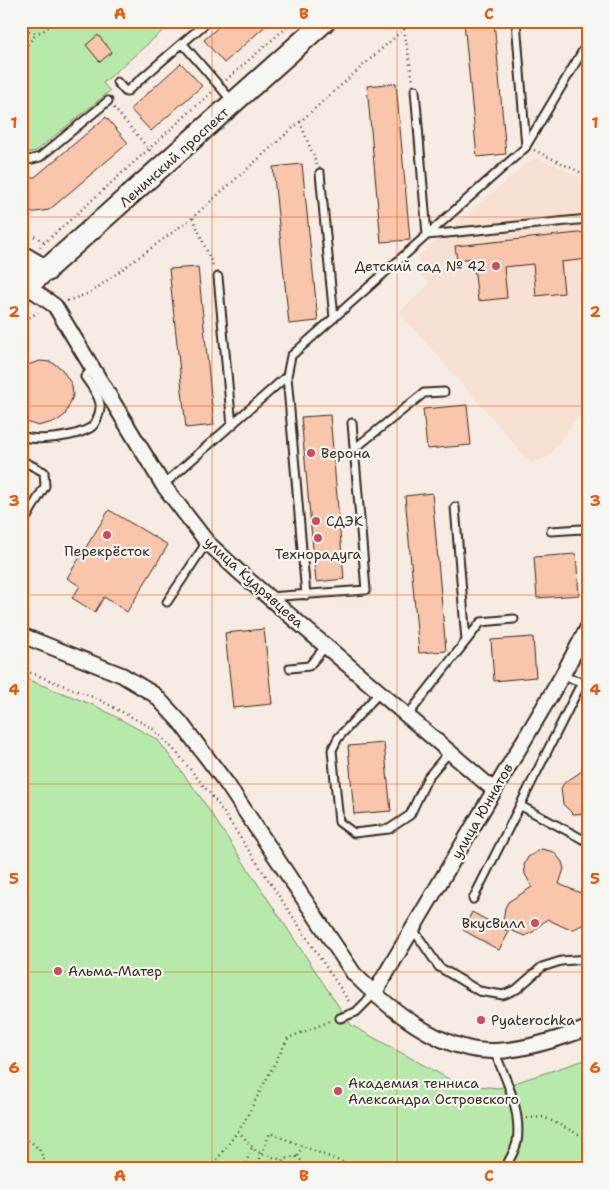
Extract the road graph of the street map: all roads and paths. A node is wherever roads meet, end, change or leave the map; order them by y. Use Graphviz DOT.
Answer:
graph roads {
  1 [pos="52,21"];
  2 [pos="208,21"];
  3 [pos="294,21"];
  4 [pos="325,21"];
  5 [pos="413,21"];
  6 [pos="516,21"];
  7 [pos="21,25"];
  8 [pos="404,29"];
  9 [pos="37,33"];
  10 [pos="588,42"];
  11 [pos="183,44"];
  12 [pos="21,52"];
  13 [pos="117,82"];
  14 [pos="219,86"];
  15 [pos="415,90"];
  16 [pos="108,102"];
  17 [pos="234,103"];
  18 [pos="300,122"];
  19 [pos="526,147"];
  20 [pos="148,148"];
  21 [pos="21,162"];
  22 [pos="163,166"];
  23 [pos="320,173"];
  24 [pos="588,176"];
  25 [pos="192,218"];
  26 [pos="588,219"];
  27 [pos="21,229"];
  28 [pos="427,235"];
  29 [pos="45,242"];
  30 [pos="24,258"];
  31 [pos="46,271"];
  32 [pos="218,277"];
  33 [pos="24,289"];
  34 [pos="55,306"];
  35 [pos="334,318"];
  36 [pos="21,323"];
  37 [pos="92,369"];
  38 [pos="287,376"];
  39 [pos="444,392"];
  40 [pos="352,423"];
  41 [pos="232,426"];
  42 [pos="21,436"];
  43 [pos="354,449"];
  44 [pos="21,460"];
  45 [pos="163,485"];
  46 [pos="455,507"];
  47 [pos="21,527"];
  48 [pos="551,531"];
  49 [pos="588,534"];
  50 [pos="207,542"];
  51 [pos="306,595"];
  52 [pos="268,597"];
  53 [pos="167,602"];
  54 [pos="514,618"];
  55 [pos="588,627"];
  56 [pos="21,635"];
  57 [pos="466,641"];
  58 [pos="326,646"];
  59 [pos="290,668"];
  60 [pos="21,669"];
  61 [pos="562,676"];
  62 [pos="585,683"];
  63 [pos="380,691"];
  64 [pos="408,715"];
  65 [pos="450,751"];
  66 [pos="494,790"];
  67 [pos="521,806"];
  68 [pos="588,842"];
  69 [pos="473,899"];
  70 [pos="413,929"];
  71 [pos="588,959"];
  72 [pos="374,994"];
  73 [pos="356,1012"];
  74 [pos="340,1018"];
  75 [pos="588,1028"];
  76 [pos="494,1051"];
  77 [pos="518,1118"];
  78 [pos="238,1131"];
  79 [pos="21,1132"];
  80 [pos="588,1139"];
  81 [pos="302,1146"];
  82 [pos="252,1147"];
  83 [pos="262,1152"];
  84 [pos="298,1157"];
  85 [pos="285,1161"];
  86 [pos="48,1168"];
  87 [pos="211,1168"];
  88 [pos="244,1168"];
  89 [pos="256,1168"];
  90 [pos="284,1168"];
  91 [pos="303,1168"];
  92 [pos="356,1168"];
  93 [pos="505,1168"];
  1 -- 9 [label="path"];
  2 -- 11 [label="lane"];
  3 -- 14 [label="path"];
  4 -- 17 [label="main road, Ленинский проспект"];
  5 -- 8 [label="path"];
  6 -- 19 [label="lane"];
  7 -- 9 [label="path"];
  8 -- 15 [label="path"];
  8 -- 18 [label="path"];
  9 -- 12 [label="path"];
  10 -- 19 [label="lane"];
  11 -- 13 [label="lane"];
  11 -- 14 [label="lane"];
  14 -- 17 [label="lane"];
  14 -- 20 [label="path"];
  15 -- 28 [label="lane"];
  16 -- 20 [label="path"];
  16 -- 21 [label="lane"];
  17 -- 22 [label="main road, Ленинский проспект"];
  18 -- 23 [label="path"];
  18 -- 25 [label="path"];
  19 -- 24 [label="path"];
  19 -- 28 [label="lane"];
  20 -- 22 [label="path"];
  20 -- 29 [label="path"];
  22 -- 31 [label="main road, Ленинский проспект"];
  23 -- 35 [label="lane"];
  25 -- 32 [label="path"];
  25 -- 34 [label="path"];
  26 -- 28 [label="lane"];
  27 -- 29 [label="path"];
  28 -- 35 [label="lane"];
  29 -- 30 [label="path"];
  30 -- 31 [label="main road"];
  31 -- 33 [label="main road, Ленинский проспект"];
  32 -- 41 [label="lane"];
  33 -- 34 [label="street, улица Кудрявцева"];
  34 -- 36 [label="path"];
  34 -- 37 [label="street, улица Кудрявцева"];
  35 -- 38 [label="lane"];
  37 -- 42 [label="lane"];
  37 -- 45 [label="street, улица Кудрявцева"];
  38 -- 41 [label="lane"];
  38 -- 51 [label="lane"];
  39 -- 43 [label="lane"];
  40 -- 43 [label="lane"];
  41 -- 45 [label="lane"];
  43 -- 51 [label="lane"];
  44 -- 47 [label="lane"];
  45 -- 50 [label="street, улица Кудрявцева"];
  46 -- 57 [label="lane"];
  48 -- 49 [label="lane"];
  50 -- 52 [label="street, улица Кудрявцева"];
  50 -- 53 [label="lane"];
  51 -- 52 [label="lane"];
  52 -- 58 [label="street, улица Кудрявцева"];
  54 -- 57 [label="lane"];
  55 -- 61 [label="street, улица Юннатов"];
  56 -- 72 [label="street"];
  57 -- 64 [label="lane"];
  58 -- 59 [label="lane"];
  58 -- 63 [label="street, улица Кудрявцева"];
  60 -- 73 [label="path"];
  61 -- 62 [label="lane"];
  61 -- 66 [label="street, улица Юннатов"];
  62 -- 67 [label="lane"];
  63 -- 64 [label="street, улица Кудрявцева"];
  63 -- 65 [label="lane"];
  64 -- 65 [label="street, улица Кудрявцева"];
  65 -- 66 [label="street, улица Кудрявцева"];
  66 -- 70 [label="street, улица Юннатов"];
  67 -- 68 [label="lane"];
  67 -- 69 [label="lane"];
  70 -- 71 [label="lane"];
  70 -- 72 [label="street, улица Юннатов"];
  72 -- 73 [label="lane"];
  72 -- 76 [label="street"];
  73 -- 74 [label="lane"];
  74 -- 78 [label="path"];
  75 -- 76 [label="street"];
  76 -- 77 [label="lane"];
  77 -- 80 [label="path"];
  77 -- 93 [label="lane"];
  78 -- 82 [label="path"];
  78 -- 87 [label="path"];
  79 -- 86 [label="path"];
  81 -- 83 [label="path"];
  81 -- 84 [label="path"];
  81 -- 92 [label="path"];
  82 -- 83 [label="path"];
  82 -- 88 [label="path"];
  83 -- 85 [label="path"];
  83 -- 89 [label="path"];
  84 -- 85 [label="path"];
  84 -- 91 [label="path"];
  85 -- 90 [label="path"];
}
